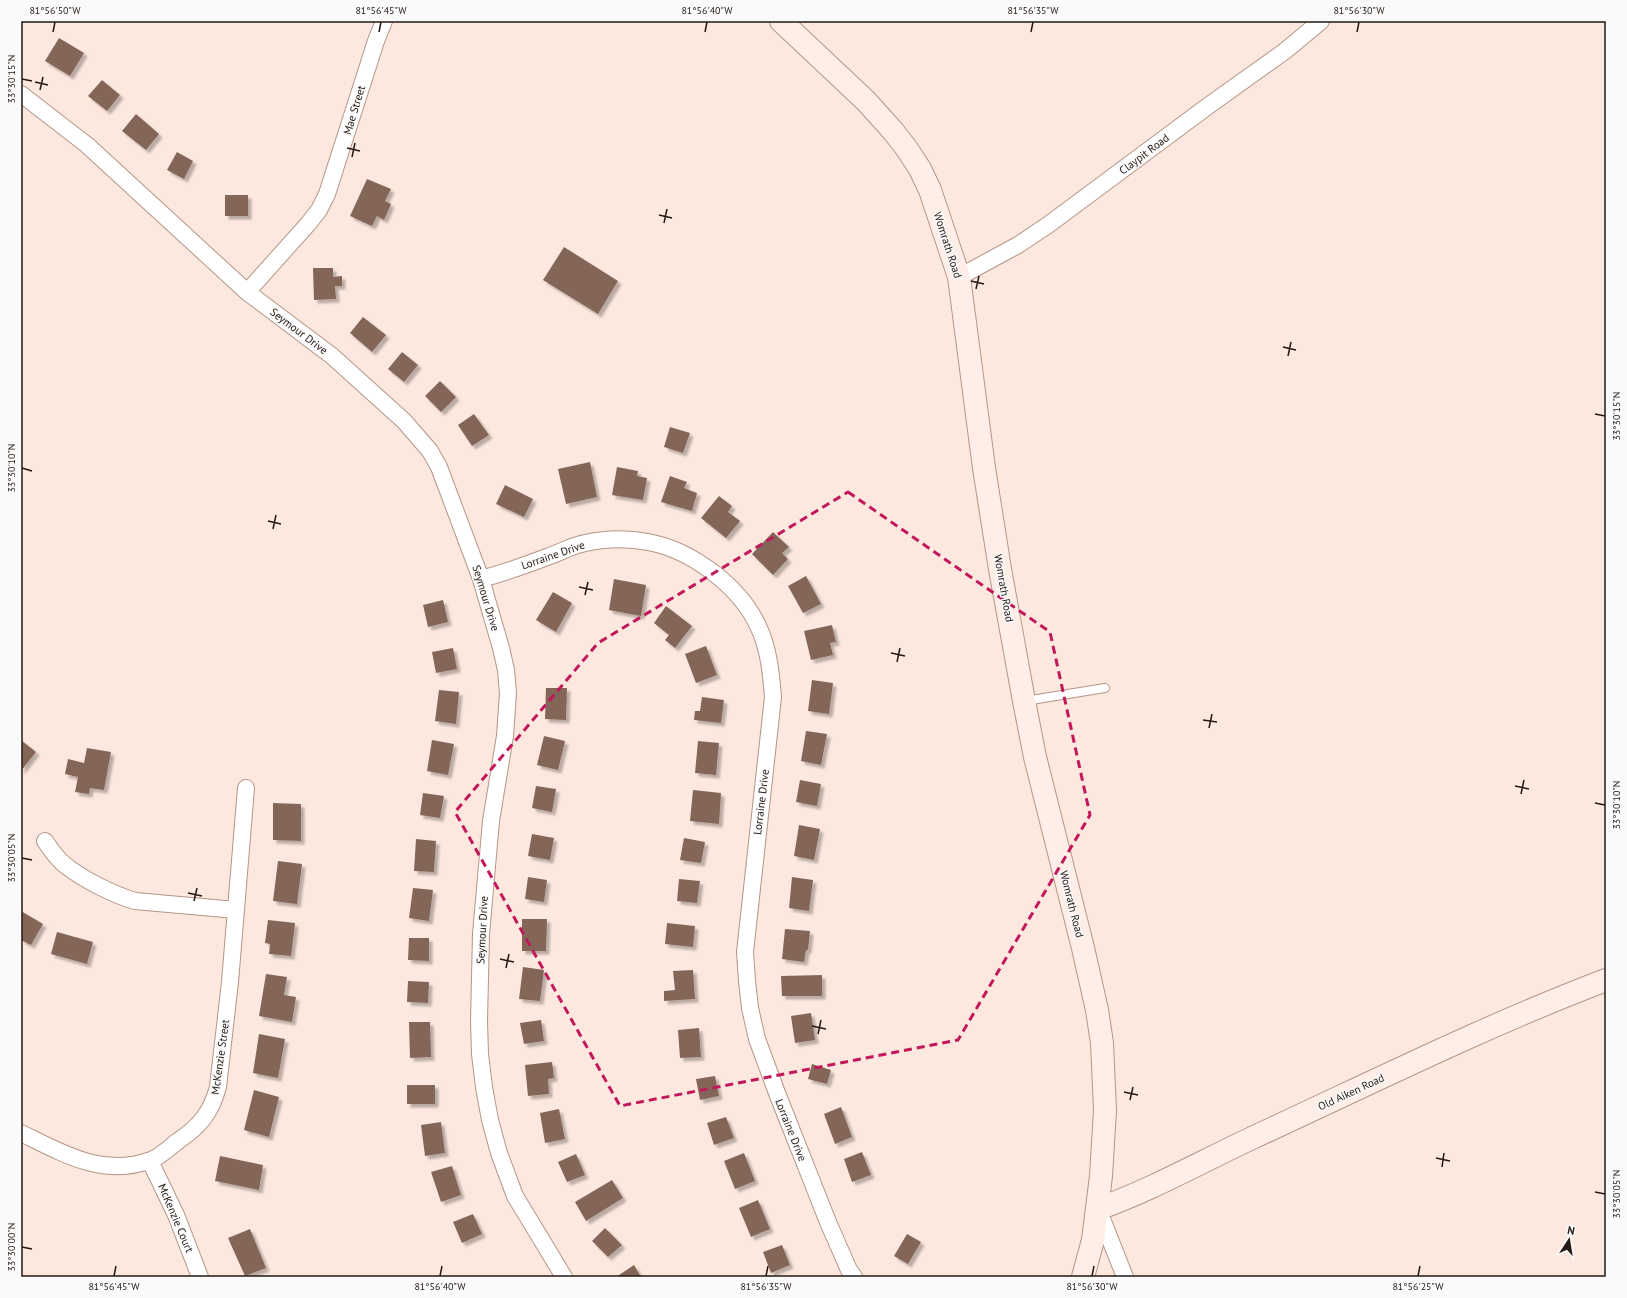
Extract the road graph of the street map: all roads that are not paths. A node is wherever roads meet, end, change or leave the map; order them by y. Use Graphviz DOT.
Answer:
graph roads {
  1 [pos="384,21"];
  2 [pos="781,21"];
  3 [pos="1321,21"];
  4 [pos="21,94"];
  5 [pos="959,277"];
  6 [pos="247,292"];
  7 [pos="481,579"];
  8 [pos="1105,688"];
  9 [pos="1024,701"];
  10 [pos="246,788"];
  11 [pos="45,841"];
  12 [pos="236,910"];
  13 [pos="1606,980"];
  14 [pos="21,1132"];
  15 [pos="150,1160"];
  16 [pos="1098,1209"];
  17 [pos="200,1277"];
  18 [pos="564,1277"];
  19 [pos="854,1277"];
  20 [pos="1083,1277"];
  21 [pos="1125,1277"];
  1 -- 6 [label="street, Mae Street"];
  2 -- 5 [label="street, Womrath Road"];
  3 -- 5 [label="street, Claypit Road"];
  4 -- 6 [label="street, Seymour Drive"];
  5 -- 9 [label="street, Womrath Road"];
  6 -- 7 [label="street, Seymour Drive"];
  7 -- 18 [label="street, Seymour Drive"];
  7 -- 19 [label="street, Lorraine Drive"];
  8 -- 9 [label="lane"];
  9 -- 16 [label="street, Womrath Road"];
  10 -- 12 [label="street, McKenzie Street"];
  11 -- 12 [label="street"];
  12 -- 15 [label="street, McKenzie Street"];
  13 -- 16 [label="street, Old Aiken Road"];
  14 -- 15 [label="street, McKenzie Street"];
  15 -- 17 [label="street, McKenzie Court"];
  16 -- 20 [label="street, Womrath Road"];
  16 -- 21 [label="street"];
}
